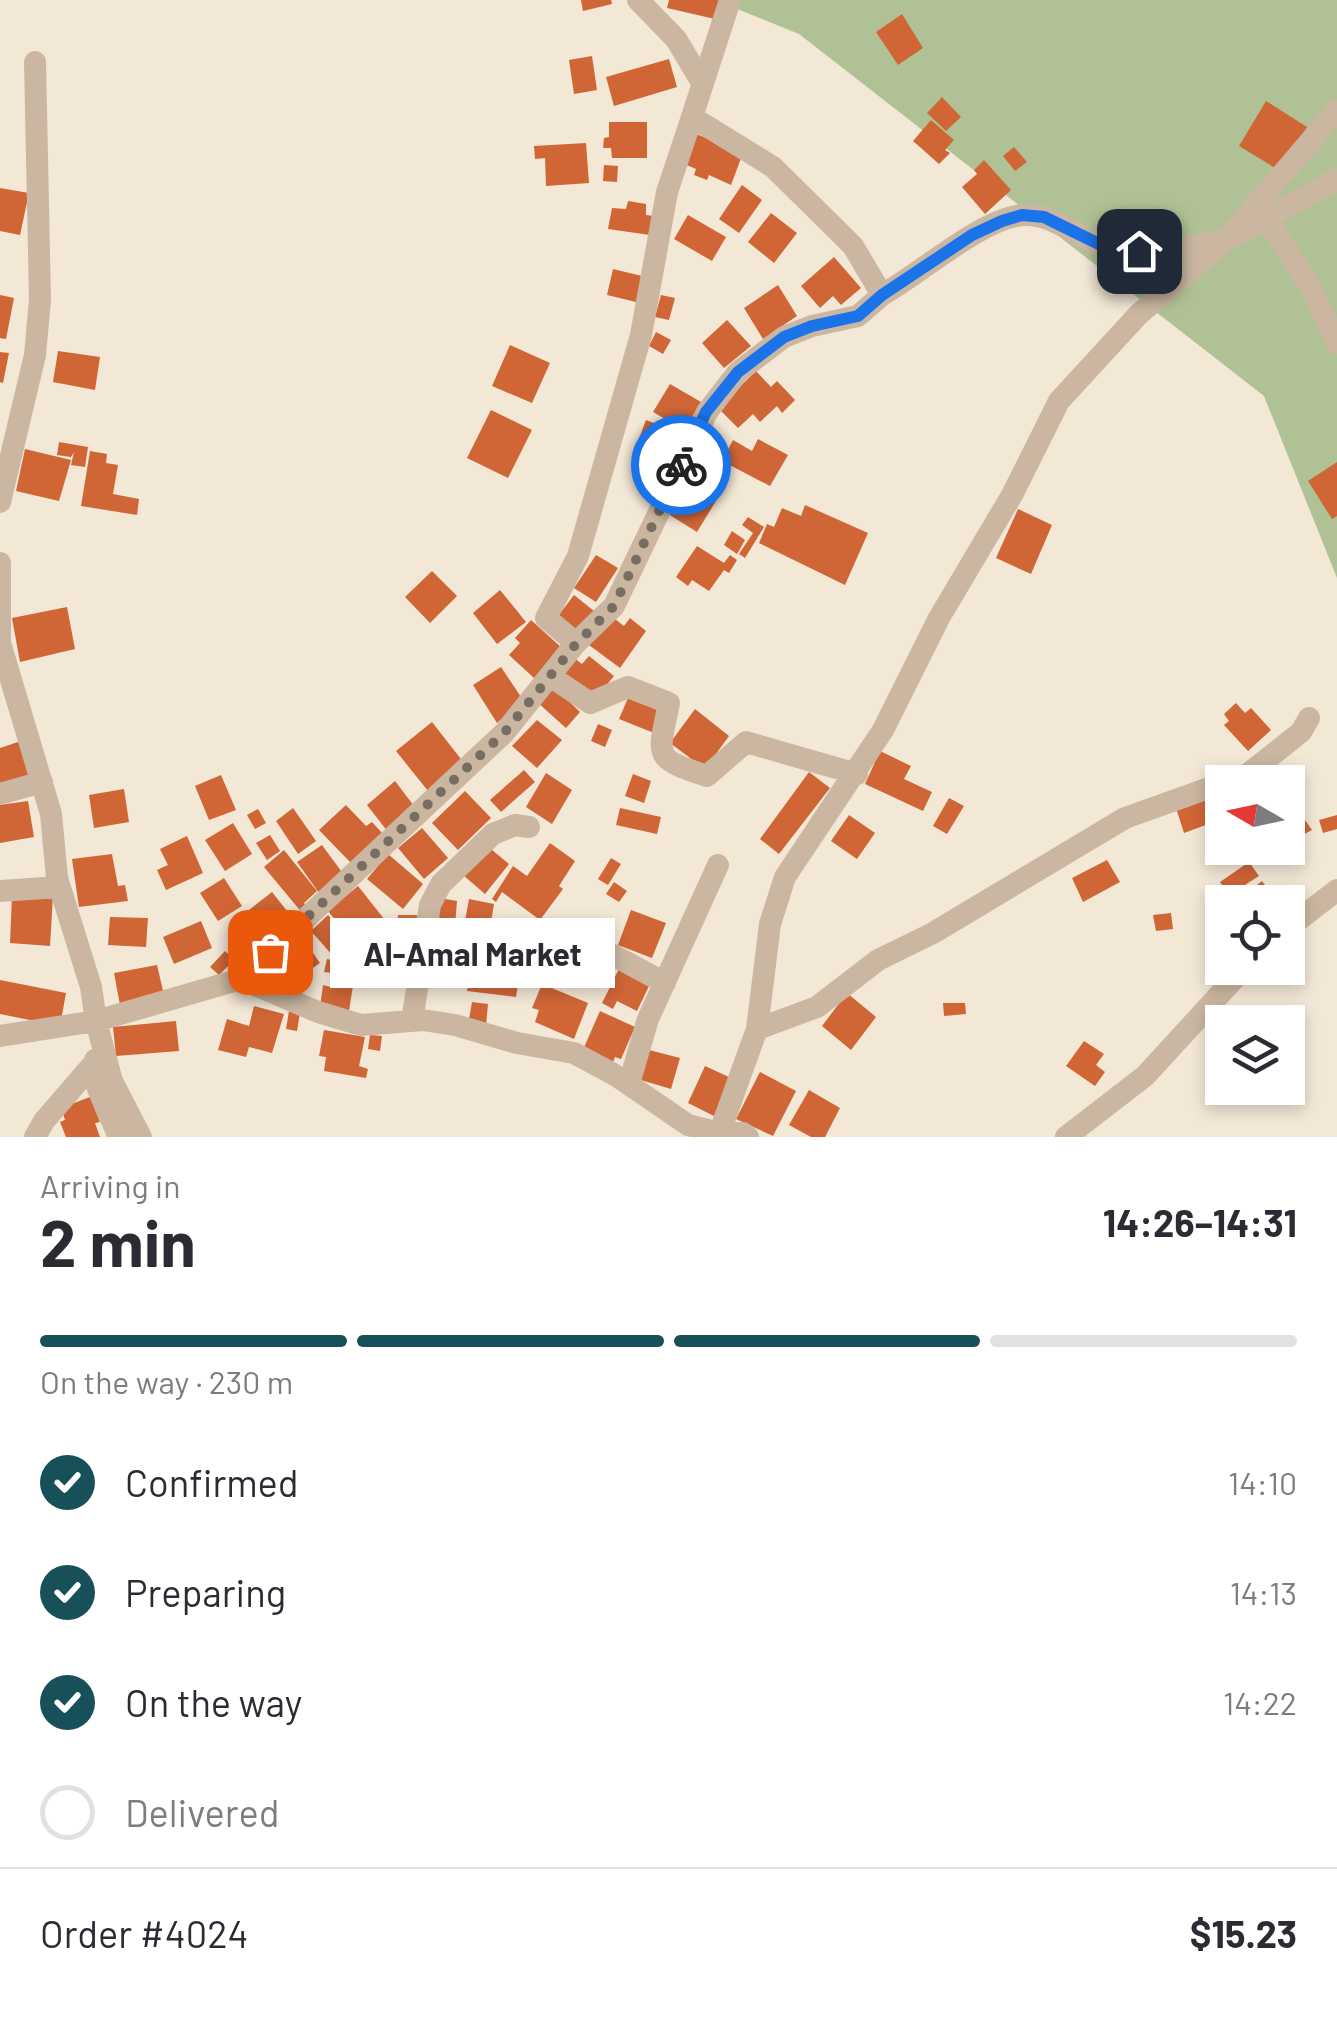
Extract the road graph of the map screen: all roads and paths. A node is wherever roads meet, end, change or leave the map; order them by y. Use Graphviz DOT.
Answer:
graph roads {
  1 [pos="638,0"];
  2 [pos="730,0"];
  3 [pos="35,62"];
  4 [pos="701,80"];
  5 [pos="1337,110"];
  6 [pos="692,117"];
  7 [pos="1337,179"];
  8 [pos="1267,218"];
  9 [pos="1225,241"];
  10 [pos="1337,288"];
  11 [pos="1313,292"];
  12 [pos="882,295"];
  13 [pos="1337,343"];
  14 [pos="0,502"];
  15 [pos="0,566"];
  16 [pos="0,643"];
  17 [pos="576,644"];
  18 [pos="550,676"];
  19 [pos="1310,718"];
  20 [pos="857,774"];
  21 [pos="42,782"];
  22 [pos="0,794"];
  23 [pos="530,827"];
  24 [pos="718,865"];
  25 [pos="60,886"];
  26 [pos="1337,890"];
  27 [pos="0,891"];
  28 [pos="1305,915"];
  29 [pos="570,932"];
  30 [pos="240,979"];
  31 [pos="665,983"];
  32 [pos="1228,985"];
  33 [pos="96,1021"];
  34 [pos="412,1021"];
  35 [pos="757,1029"];
  36 [pos="0,1036"];
  37 [pos="95,1062"];
  38 [pos="629,1084"];
  39 [pos="718,1135"];
  40 [pos="35,1137"];
  41 [pos="119,1137"];
  42 [pos="141,1137"];
  43 [pos="748,1137"];
  44 [pos="1066,1137"];
  1 -- 4 [label="street"];
  2 -- 4 [label="street"];
  3 -- 14 [label="street"];
  4 -- 6 [label="street"];
  5 -- 9 [label="street"];
  6 -- 12 [label="street"];
  6 -- 17 [label="street"];
  7 -- 8 [label="street"];
  8 -- 9 [label="street"];
  8 -- 11 [label="street"];
  9 -- 12 [label="street"];
  9 -- 20 [label="street"];
  10 -- 11 [label="street"];
  11 -- 13 [label="street"];
  12 -- 17 [label="street"];
  15 -- 16 [label="street"];
  16 -- 21 [label="street"];
  17 -- 18 [label="street"];
  18 -- 20 [label="street"];
  18 -- 30 [label="street"];
  19 -- 35 [label="street"];
  20 -- 35 [label="street"];
  21 -- 22 [label="street"];
  21 -- 25 [label="street"];
  23 -- 34 [label="street"];
  24 -- 31 [label="street"];
  25 -- 27 [label="street"];
  25 -- 33 [label="street"];
  26 -- 28 [label="street"];
  29 -- 31 [label="street"];
  30 -- 33 [label="street"];
  30 -- 34 [label="street"];
  31 -- 38 [label="street"];
  32 -- 44 [label="street"];
  33 -- 36 [label="street"];
  33 -- 37 [label="street"];
  33 -- 42 [label="street"];
  34 -- 38 [label="street"];
  35 -- 39 [label="street"];
  37 -- 40 [label="street"];
  37 -- 41 [label="street"];
  38 -- 39 [label="street"];
  39 -- 43 [label="street"];
}
